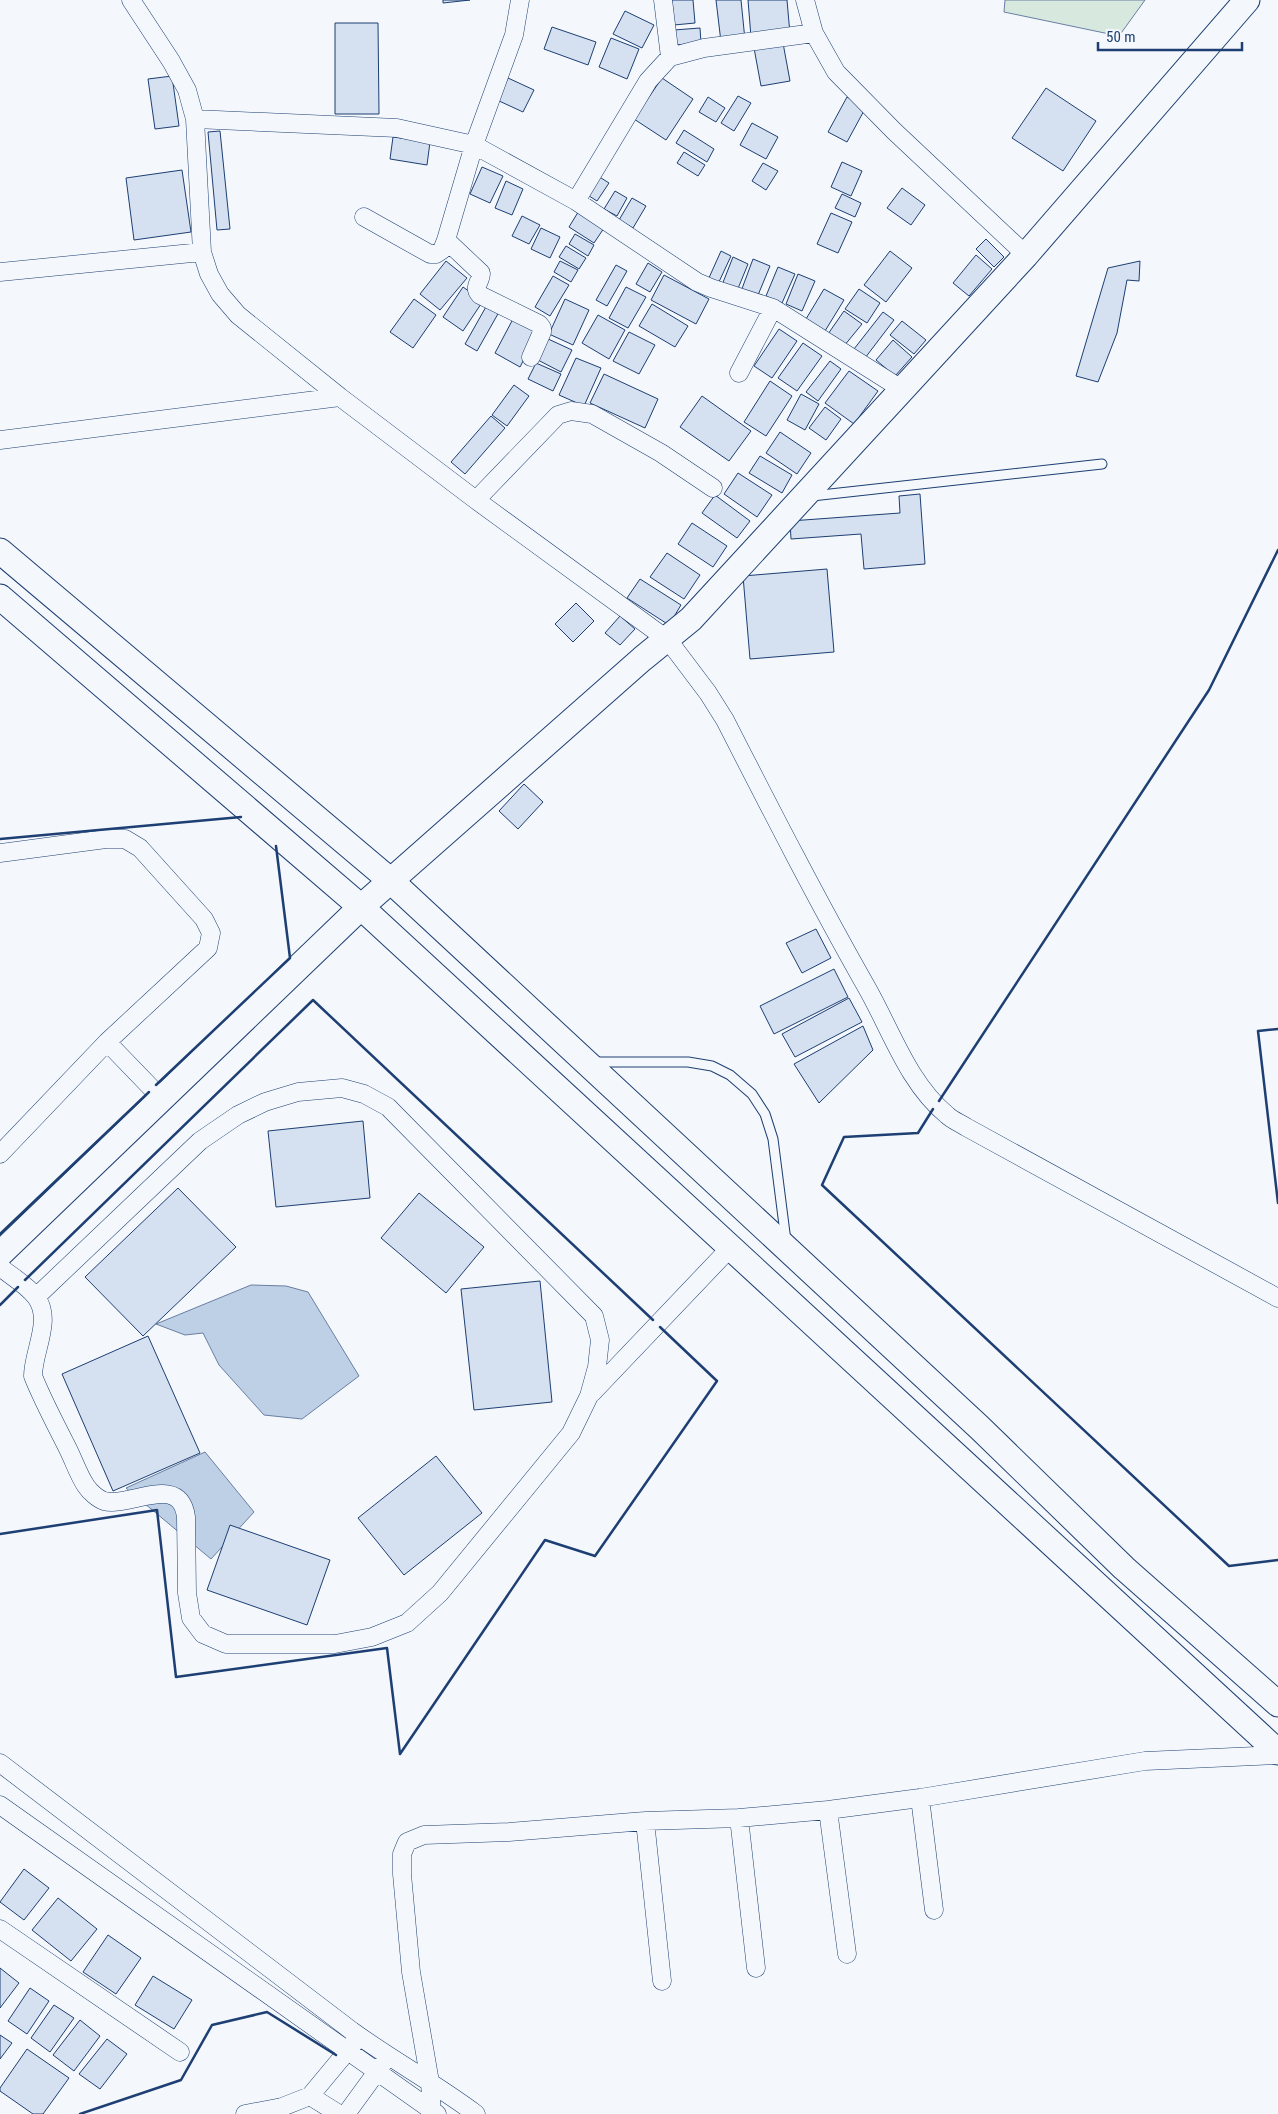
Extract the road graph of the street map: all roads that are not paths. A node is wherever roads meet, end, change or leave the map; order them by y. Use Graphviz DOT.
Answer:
graph roads {
  1 [pos="131,0"];
  2 [pos="520,0"];
  3 [pos="663,0"];
  4 [pos="805,0"];
  5 [pos="1247,0"];
  6 [pos="814,33"];
  7 [pos="670,57"];
  8 [pos="195,119"];
  9 [pos="474,145"];
  10 [pos="576,201"];
  11 [pos="364,218"];
  12 [pos="446,240"];
  13 [pos="202,252"];
  14 [pos="1026,255"];
  15 [pos="0,272"];
  16 [pos="773,308"];
  17 [pos="531,357"];
  18 [pos="739,373"];
  19 [pos="903,390"];
  20 [pos="340,397"];
  21 [pos="0,440"];
  22 [pos="1102,464"];
  23 [pos="713,488"];
  24 [pos="803,497"];
  25 [pos="476,500"];
  26 [pos="0,551"];
  27 [pos="0,597"];
  28 [pos="668,640"];
  29 [pos="0,853"];
  30 [pos="391,881"];
  31 [pos="362,907"];
  32 [pos="107,1042"];
  33 [pos="586,1062"];
  34 [pos="162,1098"];
  35 [pos="0,1154"];
  36 [pos="731,1247"];
  37 [pos="787,1249"];
  38 [pos="0,1254"];
  39 [pos="0,1267"];
  40 [pos="36,1297"];
  41 [pos="1278,1298"];
  42 [pos="589,1396"];
  43 [pos="1278,1704"];
  44 [pos="1278,1753"];
  45 [pos="0,1764"];
  46 [pos="920,1798"];
  47 [pos="0,1805"];
  48 [pos="828,1810"];
  49 [pos="739,1818"];
  50 [pos="645,1821"];
  51 [pos="934,1910"];
  52 [pos="0,1929"];
  53 [pos="847,1954"];
  54 [pos="756,1968"];
  55 [pos="662,1981"];
  56 [pos="359,2037"];
  57 [pos="180,2052"];
  58 [pos="347,2052"];
  59 [pos="388,2057"];
  60 [pos="377,2072"];
  61 [pos="430,2082"];
  62 [pos="310,2096"];
  63 [pos="434,2112"];
  64 [pos="246,2114"];
  65 [pos="339,2114"];
  66 [pos="346,2114"];
  67 [pos="476,2114"];
  1 -- 8 [label="street"];
  2 -- 9 [label="street"];
  3 -- 7 [label="street"];
  4 -- 6 [label="street"];
  5 -- 14 [label="main road"];
  6 -- 7 [label="street"];
  6 -- 14 [label="street"];
  7 -- 10 [label="street"];
  8 -- 9 [label="street"];
  8 -- 13 [label="street"];
  9 -- 10 [label="street"];
  9 -- 12 [label="street"];
  10 -- 16 [label="street"];
  11 -- 12 [label="street"];
  12 -- 17 [label="street"];
  13 -- 15 [label="street"];
  13 -- 20 [label="street"];
  14 -- 19 [label="main road"];
  16 -- 18 [label="street"];
  16 -- 19 [label="street"];
  19 -- 24 [label="main road"];
  20 -- 21 [label="street"];
  20 -- 25 [label="street"];
  22 -- 24 [label="lane"];
  23 -- 25 [label="street"];
  24 -- 28 [label="main road"];
  25 -- 28 [label="street"];
  26 -- 30 [label="main road"];
  27 -- 31 [label="main road"];
  28 -- 30 [label="main road"];
  28 -- 41 [label="street"];
  29 -- 32 [label="street"];
  30 -- 31 [label="main road"];
  30 -- 33 [label="main road"];
  31 -- 34 [label="main road"];
  31 -- 36 [label="main road"];
  32 -- 34 [label="street"];
  32 -- 35 [label="street"];
  33 -- 37 [label="main road"];
  33 -- 37 [label="lane"];
  34 -- 38 [label="main road"];
  36 -- 42 [label="street"];
  36 -- 44 [label="main road"];
  37 -- 43 [label="main road"];
  39 -- 40 [label="street"];
  40 -- 42 [label="street"];
  40 -- 42 [label="street"];
  44 -- 46 [label="street"];
  45 -- 56 [label="street"];
  46 -- 48 [label="street"];
  46 -- 51 [label="street"];
  47 -- 58 [label="street"];
  48 -- 49 [label="street"];
  48 -- 53 [label="street"];
  49 -- 50 [label="street"];
  49 -- 54 [label="street"];
  50 -- 55 [label="street"];
  50 -- 61 [label="street"];
  52 -- 57 [label="street"];
  56 -- 58 [label="street"];
  56 -- 59 [label="street"];
  58 -- 60 [label="street"];
  58 -- 62 [label="street"];
  59 -- 60 [label="street"];
  59 -- 61 [label="street"];
  60 -- 63 [label="street"];
  60 -- 66 [label="street"];
  61 -- 63 [label="street"];
  61 -- 67 [label="street"];
  62 -- 64 [label="street"];
  62 -- 65 [label="street"];
}
